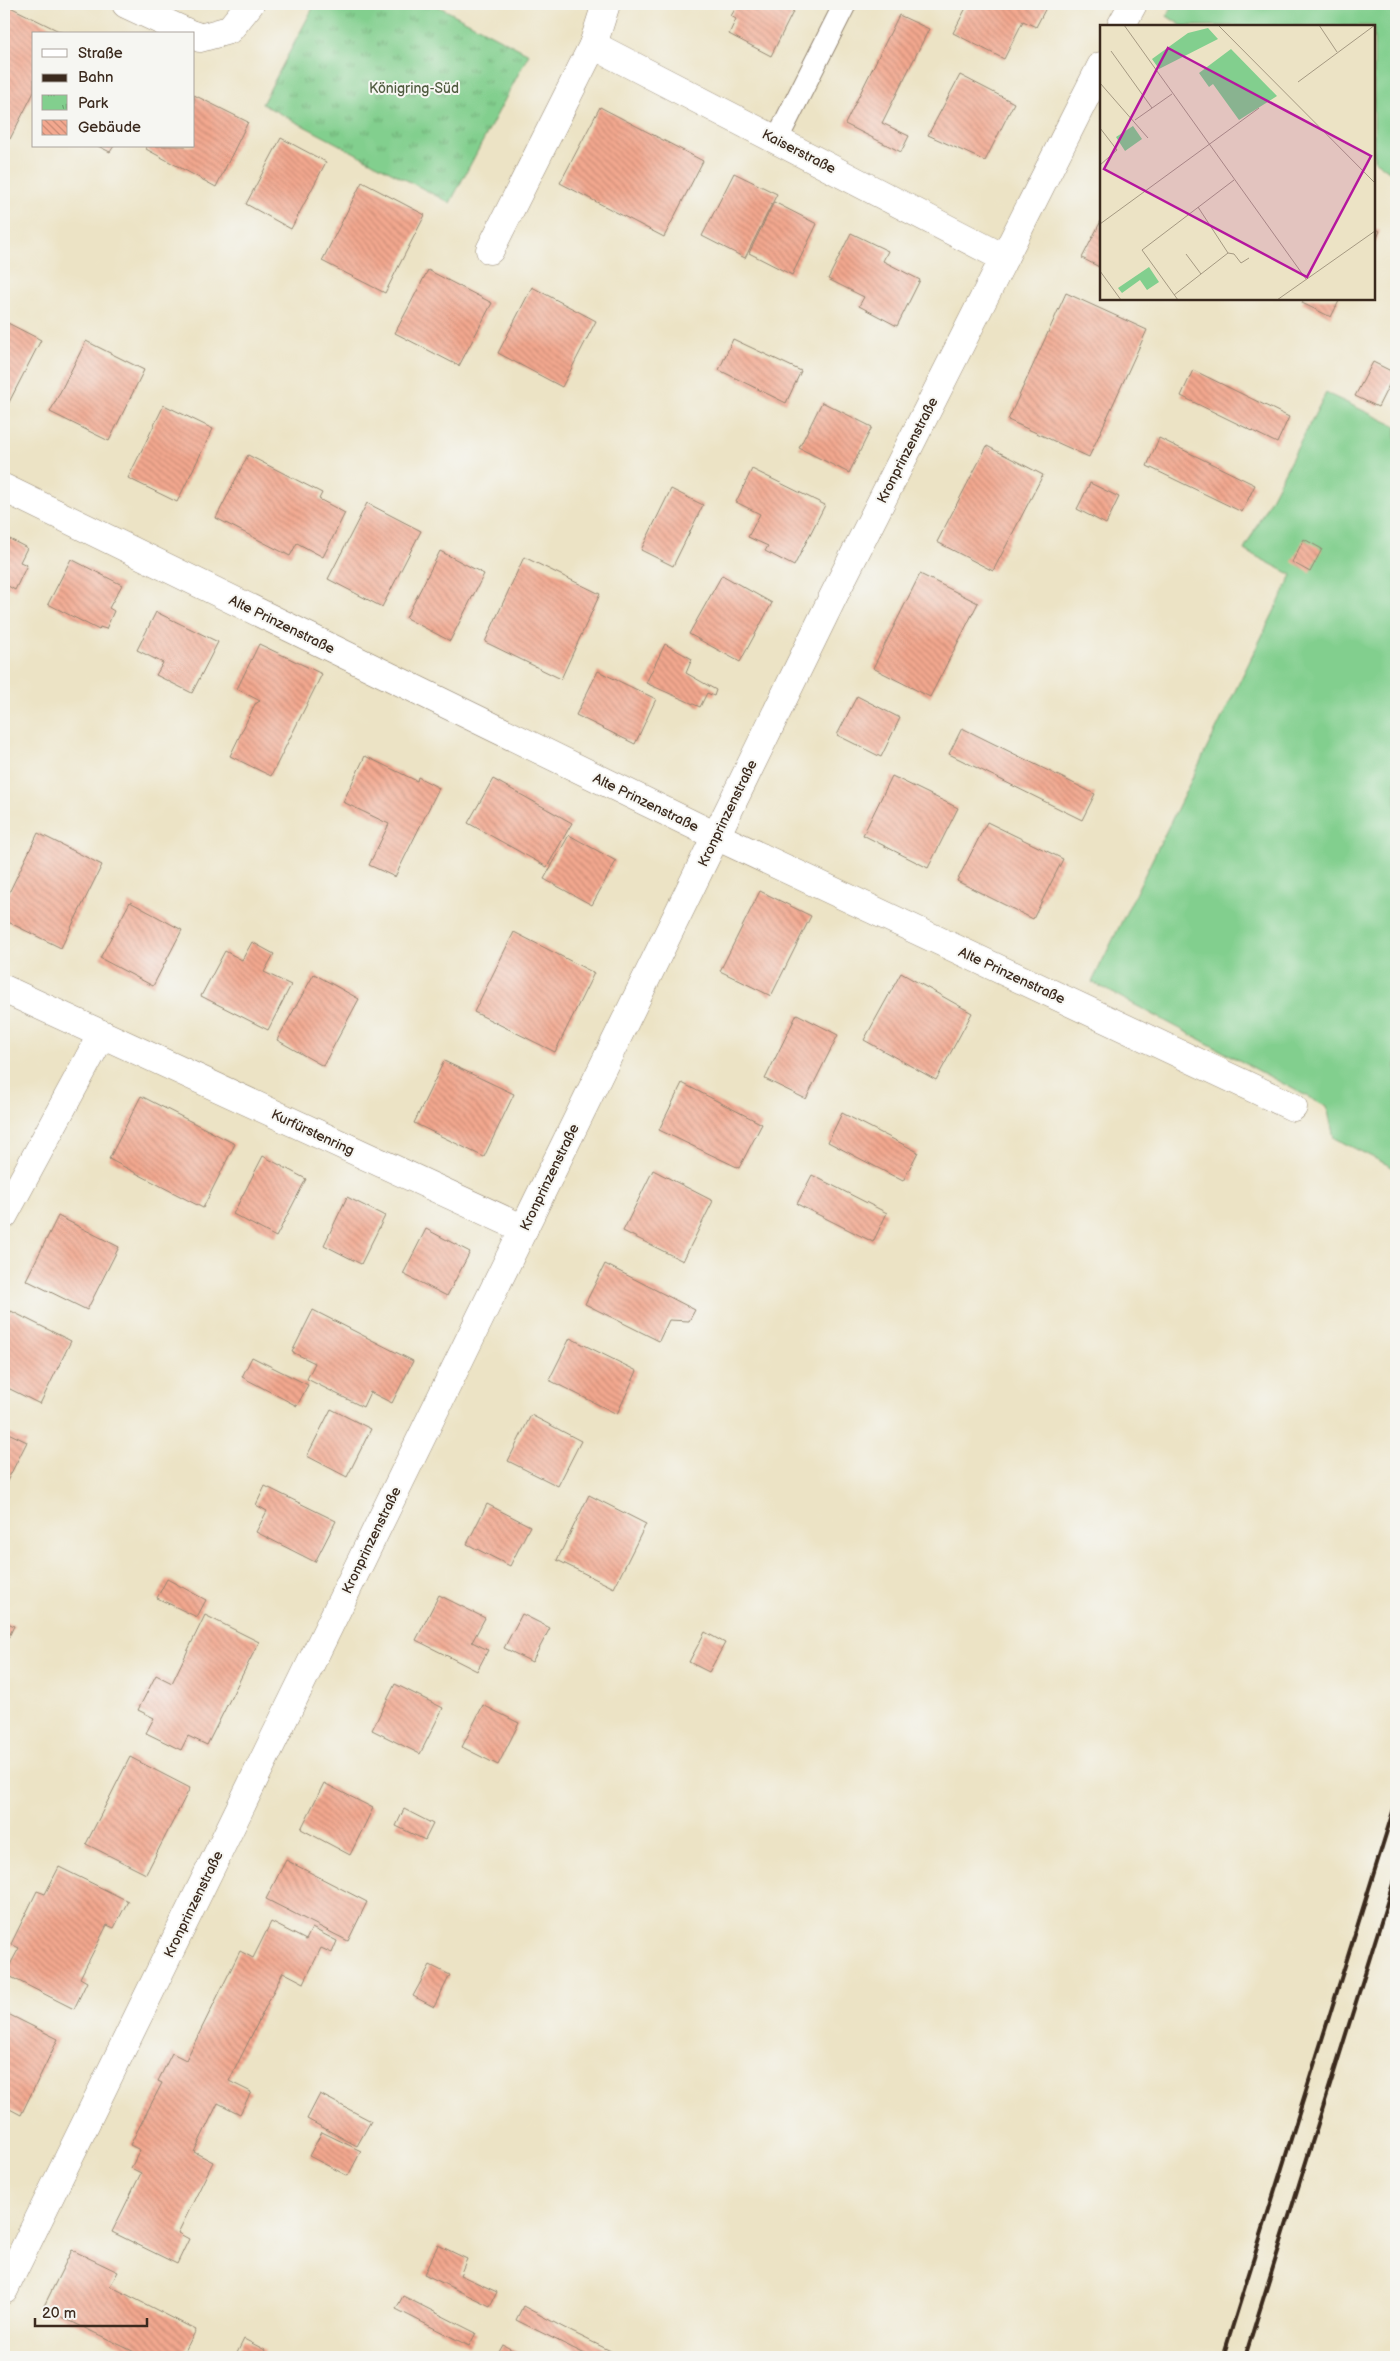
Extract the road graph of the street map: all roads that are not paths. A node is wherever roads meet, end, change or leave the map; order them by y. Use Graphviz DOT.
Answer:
graph roads {
  1 [pos="126,4"];
  2 [pos="250,4"];
  3 [pos="606,4"];
  4 [pos="844,4"];
  5 [pos="1133,4"];
  6 [pos="1122,25"];
  7 [pos="186,32"];
  8 [pos="195,36"];
  9 [pos="593,45"];
  10 [pos="1100,68"];
  11 [pos="777,140"];
  12 [pos="490,250"];
  13 [pos="1004,258"];
  14 [pos="4,488"];
  15 [pos="716,836"];
  16 [pos="4,989"];
  17 [pos="102,1034"];
  18 [pos="1293,1107"];
  19 [pos="4,1215"];
  20 [pos="524,1230"];
  21 [pos="4,2290"];
  1 -- 7 [label="street"];
  2 -- 8 [label="street"];
  3 -- 9 [label="street"];
  4 -- 11 [label="lane"];
  5 -- 6 [label="street"];
  9 -- 11 [label="street, Kaiserstraße"];
  9 -- 12 [label="street"];
  10 -- 13 [label="street, Kronprinzenstraße"];
  11 -- 13 [label="street, Kaiserstraße"];
  13 -- 15 [label="street, Kronprinzenstraße"];
  14 -- 15 [label="street, Alte Prinzenstraße"];
  15 -- 18 [label="street, Alte Prinzenstraße"];
  15 -- 20 [label="street, Kronprinzenstraße"];
  16 -- 17 [label="street, Kurfürstenring"];
  17 -- 19 [label="street"];
  17 -- 20 [label="street, Kurfürstenring"];
  20 -- 21 [label="street, Kronprinzenstraße"];
}
